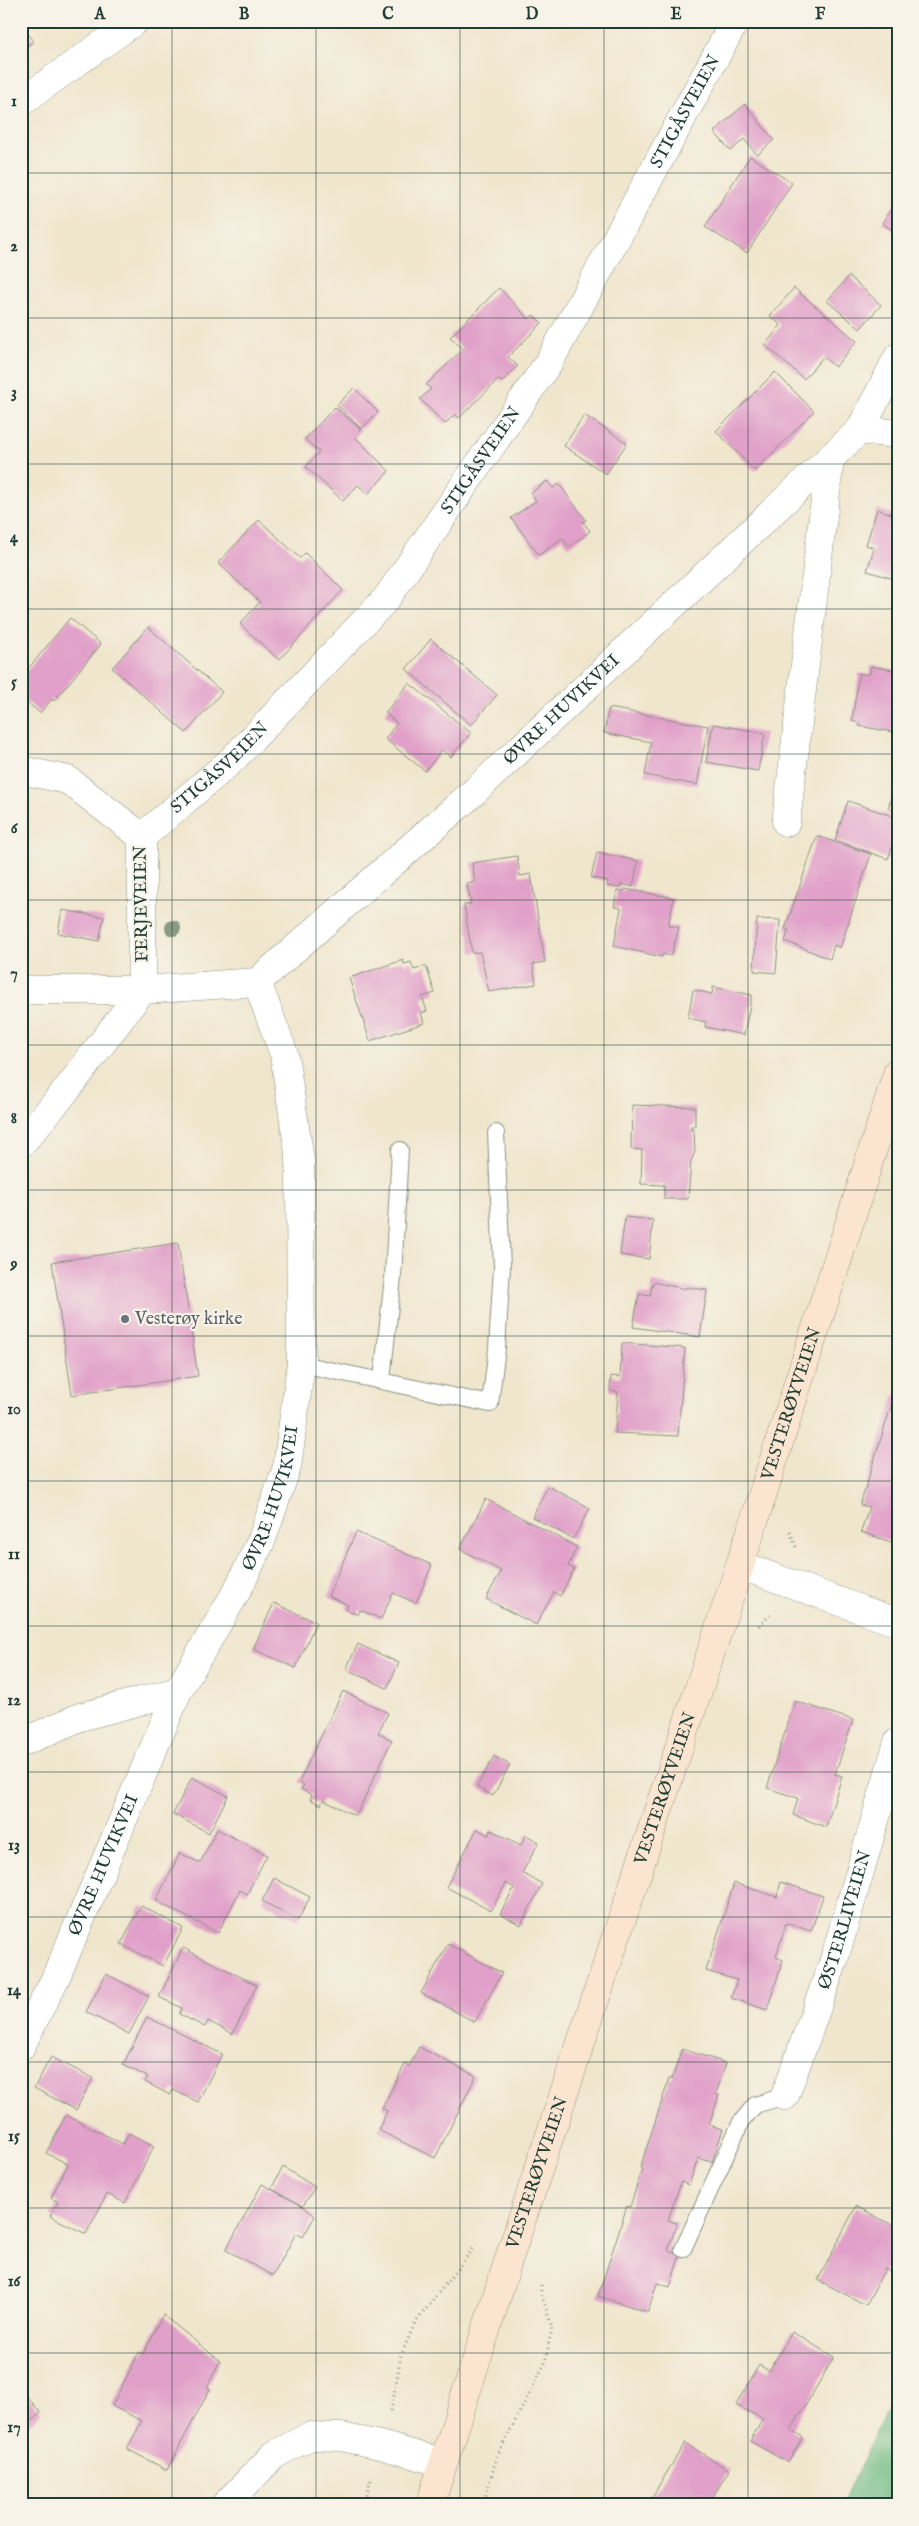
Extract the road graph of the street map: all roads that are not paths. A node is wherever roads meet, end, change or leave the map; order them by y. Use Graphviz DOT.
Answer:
graph roads {
  1 [pos="135,21"];
  2 [pos="735,21"];
  3 [pos="21,102"];
  4 [pos="898,357"];
  5 [pos="860,430"];
  6 [pos="898,434"];
  7 [pos="830,459"];
  8 [pos="21,770"];
  9 [pos="786,822"];
  10 [pos="142,838"];
  11 [pos="257,982"];
  12 [pos="21,990"];
  13 [pos="142,990"];
  14 [pos="898,1071"];
  15 [pos="496,1134"];
  16 [pos="21,1144"];
  17 [pos="400,1150"];
  18 [pos="301,1364"];
  19 [pos="382,1380"];
  20 [pos="740,1565"];
  21 [pos="898,1623"];
  22 [pos="178,1692"];
  23 [pos="898,1742"];
  24 [pos="21,1743"];
  25 [pos="21,2046"];
  26 [pos="784,2096"];
  27 [pos="683,2249"];
  28 [pos="444,2463"];
  29 [pos="226,2505"];
  30 [pos="430,2505"];
  1 -- 3 [label="street"];
  2 -- 10 [label="street, STIGÅSVEIEN"];
  4 -- 5 [label="street, ØVRE HUVIKVEI"];
  5 -- 6 [label="street"];
  5 -- 7 [label="street, ØVRE HUVIKVEI"];
  7 -- 9 [label="street"];
  7 -- 11 [label="street, ØVRE HUVIKVEI"];
  8 -- 10 [label="street, FERJEVEIEN"];
  10 -- 13 [label="street, FERJEVEIEN"];
  11 -- 13 [label="street"];
  11 -- 18 [label="street, ØVRE HUVIKVEI"];
  12 -- 13 [label="street"];
  13 -- 16 [label="street"];
  14 -- 20 [label="main road, VESTERØYVEIEN"];
  15 -- 19 [label="lane"];
  17 -- 19 [label="lane"];
  18 -- 19 [label="lane"];
  18 -- 22 [label="street, ØVRE HUVIKVEI"];
  20 -- 21 [label="street"];
  20 -- 28 [label="main road, VESTERØYVEIEN"];
  22 -- 24 [label="street"];
  22 -- 25 [label="street, ØVRE HUVIKVEI"];
  23 -- 26 [label="street, ØSTERLIVEIEN"];
  26 -- 27 [label="lane"];
  28 -- 29 [label="street"];
  28 -- 30 [label="main road, VESTERØYVEIEN"];
}
